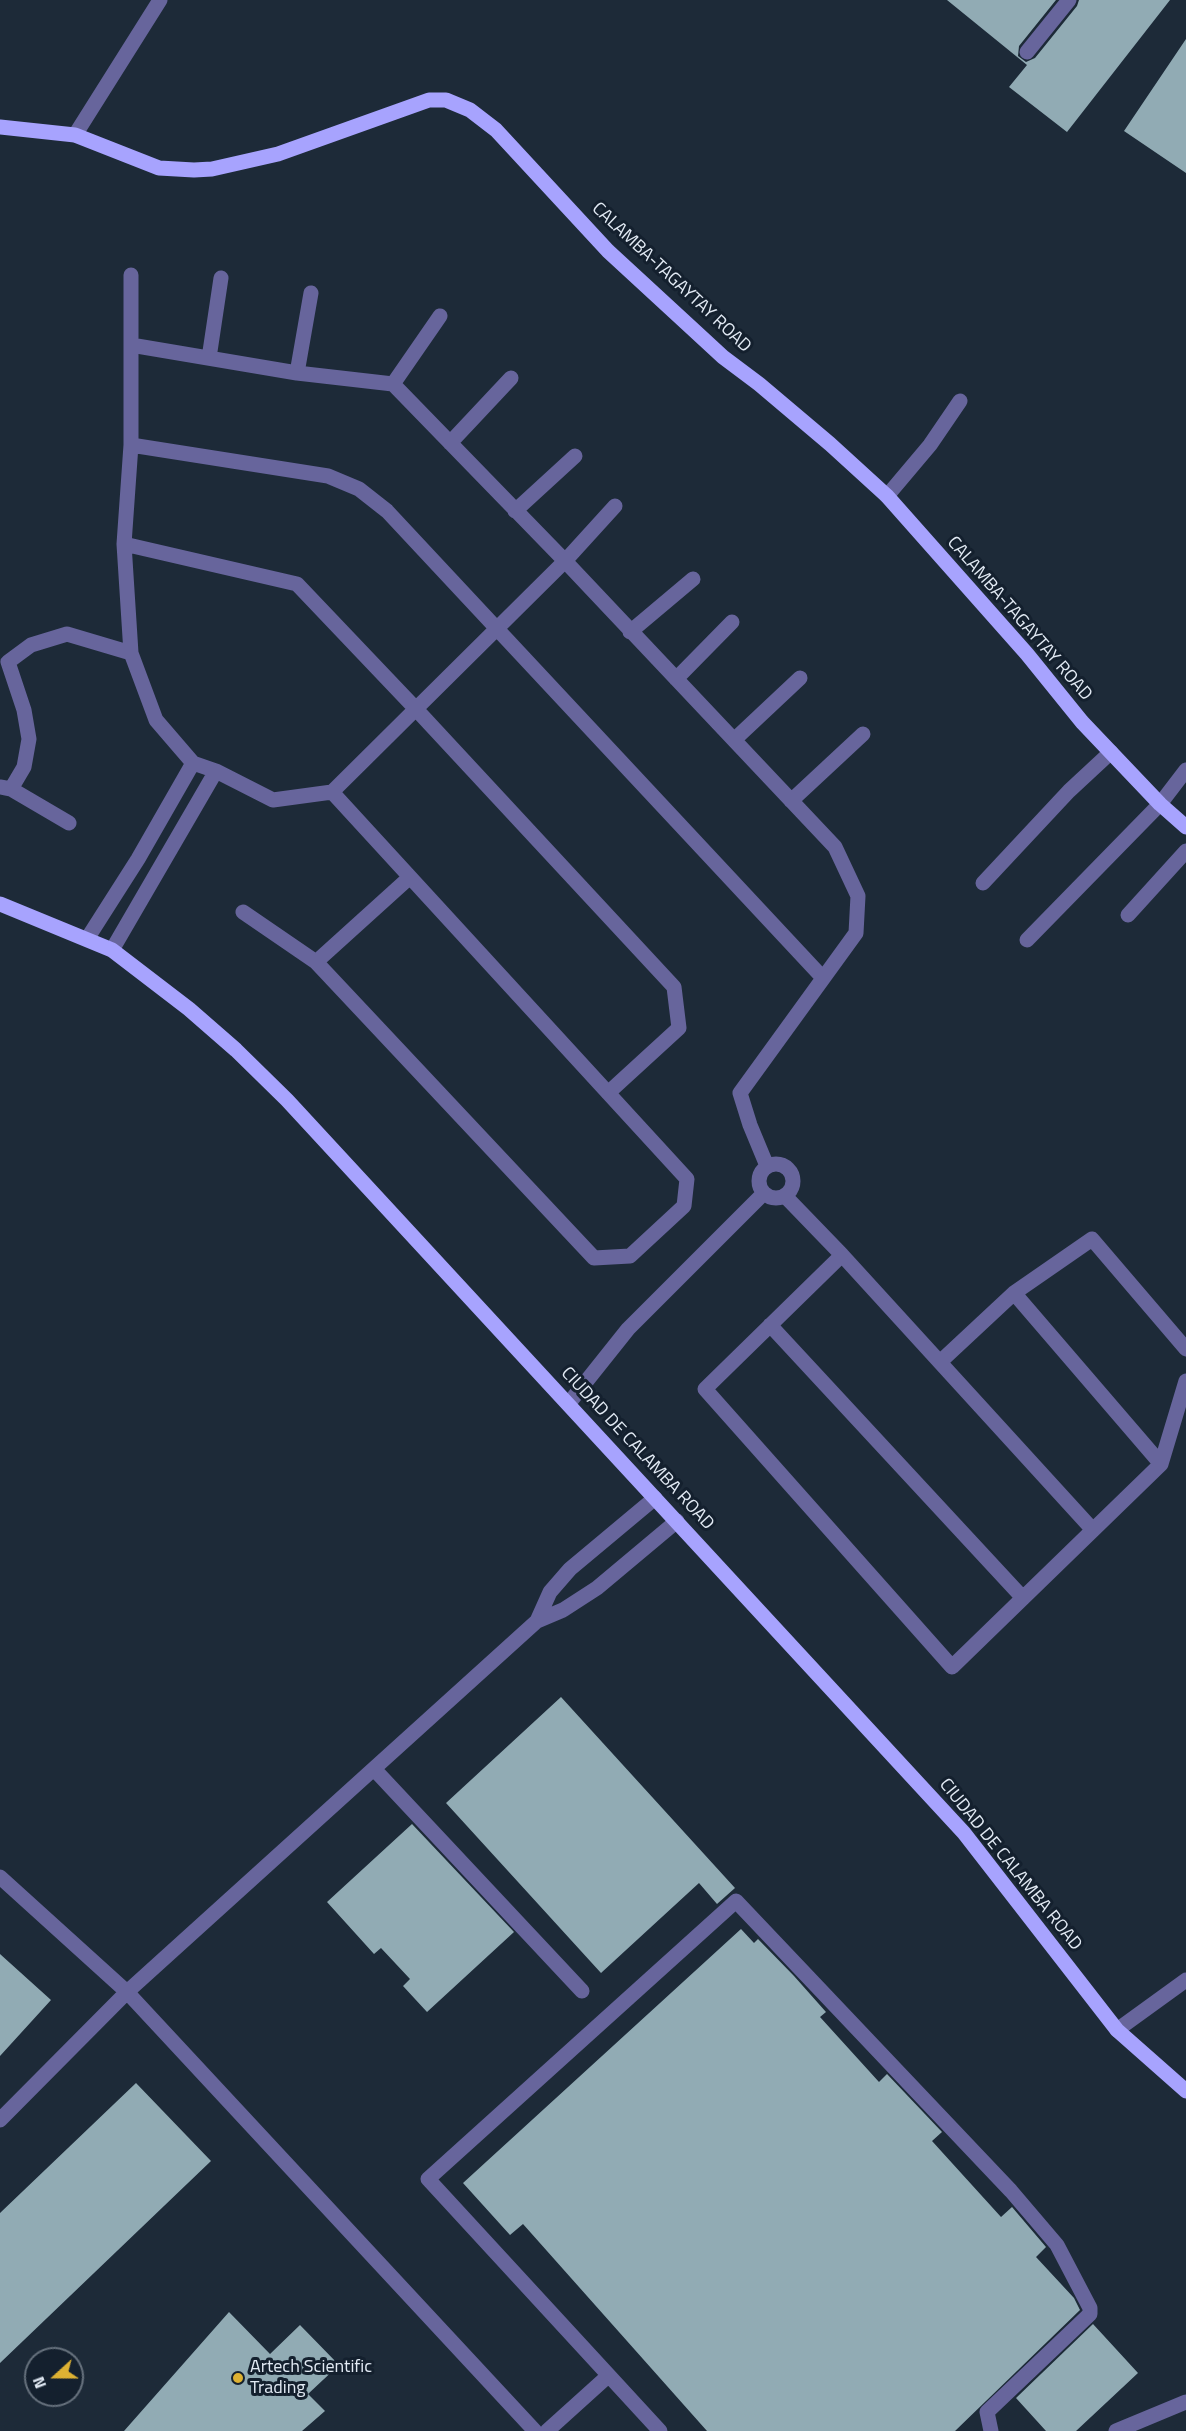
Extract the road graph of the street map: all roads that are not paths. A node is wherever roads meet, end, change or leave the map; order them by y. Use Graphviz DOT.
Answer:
graph roads {
  1 [pos="160,0"];
  2 [pos="1069,0"];
  3 [pos="1027,52"];
  4 [pos="0,127"];
  5 [pos="75,135"];
  6 [pos="131,275"];
  7 [pos="221,278"];
  8 [pos="310,293"];
  9 [pos="440,316"];
  10 [pos="131,345"];
  11 [pos="209,358"];
  12 [pos="297,374"];
  13 [pos="511,378"];
  14 [pos="393,384"];
  15 [pos="960,401"];
  16 [pos="450,443"];
  17 [pos="131,445"];
  18 [pos="575,456"];
  19 [pos="887,496"];
  20 [pos="615,506"];
  21 [pos="515,511"];
  22 [pos="124,544"];
  23 [pos="565,561"];
  24 [pos="693,579"];
  25 [pos="732,622"];
  26 [pos="496,628"];
  27 [pos="630,632"];
  28 [pos="131,653"];
  29 [pos="4,661"];
  30 [pos="800,678"];
  31 [pos="676,679"];
  32 [pos="415,708"];
  33 [pos="863,734"];
  34 [pos="734,740"];
  35 [pos="1111,752"];
  36 [pos="193,763"];
  37 [pos="1186,770"];
  38 [pos="216,771"];
  39 [pos="5,788"];
  40 [pos="332,792"];
  41 [pos="791,801"];
  42 [pos="1160,804"];
  43 [pos="69,823"];
  44 [pos="1186,827"];
  45 [pos="1186,851"];
  46 [pos="410,877"];
  47 [pos="983,884"];
  48 [pos="0,904"];
  49 [pos="243,912"];
  50 [pos="1128,915"];
  51 [pos="87,939"];
  52 [pos="1027,940"];
  53 [pos="112,950"];
  54 [pos="316,962"];
  55 [pos="823,978"];
  56 [pos="608,1093"];
  57 [pos="767,1166"];
  58 [pos="764,1193"];
  59 [pos="785,1196"];
  60 [pos="843,1255"];
  61 [pos="1014,1293"];
  62 [pos="770,1325"];
  63 [pos="1186,1349"];
  64 [pos="940,1362"];
  65 [pos="1186,1381"];
  66 [pos="569,1403"];
  67 [pos="1161,1464"];
  68 [pos="655,1498"];
  69 [pos="677,1521"];
  70 [pos="1093,1530"];
  71 [pos="1023,1598"];
  72 [pos="537,1621"];
  73 [pos="374,1769"];
  74 [pos="0,1876"];
  75 [pos="1186,1980"];
  76 [pos="582,1991"];
  77 [pos="127,1992"];
  78 [pos="1117,2030"];
  79 [pos="1186,2091"];
  80 [pos="0,2120"];
  81 [pos="608,2376"];
  82 [pos="1186,2402"];
  83 [pos="535,2431"];
  84 [pos="547,2431"];
  85 [pos="660,2431"];
  86 [pos="991,2431"];
  87 [pos="1116,2431"];
  1 -- 5 [label="street"];
  2 -- 3 [label="street"];
  4 -- 5 [label="main road, CALAMBA-TAGAYTAY ROAD"];
  5 -- 19 [label="main road, CALAMBA-TAGAYTAY ROAD"];
  6 -- 10 [label="street"];
  7 -- 11 [label="street"];
  8 -- 12 [label="street"];
  9 -- 14 [label="street"];
  10 -- 11 [label="street"];
  10 -- 17 [label="street"];
  11 -- 12 [label="street"];
  12 -- 14 [label="street"];
  13 -- 16 [label="street"];
  14 -- 16 [label="street"];
  15 -- 19 [label="street"];
  16 -- 21 [label="street"];
  17 -- 22 [label="street"];
  17 -- 26 [label="street"];
  18 -- 21 [label="street"];
  19 -- 35 [label="main road, CALAMBA-TAGAYTAY ROAD"];
  20 -- 23 [label="street"];
  21 -- 23 [label="street"];
  22 -- 28 [label="street"];
  22 -- 32 [label="street"];
  23 -- 26 [label="street"];
  23 -- 27 [label="street"];
  24 -- 27 [label="street"];
  25 -- 31 [label="street"];
  26 -- 32 [label="street"];
  26 -- 55 [label="street"];
  27 -- 31 [label="street"];
  28 -- 29 [label="street"];
  28 -- 36 [label="street"];
  29 -- 39 [label="street"];
  30 -- 34 [label="street"];
  31 -- 34 [label="street"];
  32 -- 40 [label="street"];
  32 -- 56 [label="street"];
  33 -- 41 [label="street"];
  34 -- 41 [label="street"];
  35 -- 42 [label="main road, CALAMBA-TAGAYTAY ROAD"];
  35 -- 47 [label="street"];
  36 -- 38 [label="street"];
  36 -- 51 [label="street"];
  37 -- 42 [label="street"];
  38 -- 40 [label="street"];
  38 -- 53 [label="street"];
  39 -- 43 [label="street"];
  40 -- 46 [label="street"];
  41 -- 55 [label="street"];
  42 -- 44 [label="main road, CALAMBA-TAGAYTAY ROAD"];
  42 -- 52 [label="street"];
  45 -- 50 [label="street"];
  46 -- 54 [label="street"];
  46 -- 56 [label="street"];
  48 -- 51 [label="main road, CIUDAD DE CALAMBA ROAD"];
  49 -- 54 [label="street"];
  51 -- 53 [label="main road, CIUDAD DE CALAMBA ROAD"];
  53 -- 66 [label="main road, CIUDAD DE CALAMBA ROAD"];
  54 -- 56 [label="street"];
  55 -- 57 [label="street"];
  57 -- 58 [label="street"];
  57 -- 59 [label="street"];
  58 -- 59 [label="street"];
  58 -- 66 [label="street"];
  59 -- 60 [label="street"];
  60 -- 62 [label="street"];
  60 -- 64 [label="street"];
  61 -- 63 [label="street"];
  61 -- 64 [label="street"];
  61 -- 67 [label="street"];
  62 -- 71 [label="street"];
  62 -- 71 [label="street"];
  64 -- 70 [label="street"];
  65 -- 67 [label="street"];
  66 -- 68 [label="main road, CIUDAD DE CALAMBA ROAD"];
  67 -- 70 [label="street"];
  68 -- 69 [label="main road, CIUDAD DE CALAMBA ROAD"];
  68 -- 72 [label="street"];
  69 -- 72 [label="street"];
  69 -- 78 [label="main road, CIUDAD DE CALAMBA ROAD"];
  70 -- 71 [label="street"];
  72 -- 73 [label="street"];
  73 -- 76 [label="street"];
  73 -- 77 [label="street"];
  74 -- 77 [label="street"];
  75 -- 78 [label="street"];
  77 -- 80 [label="street"];
  77 -- 83 [label="street"];
  78 -- 79 [label="main road, CIUDAD DE CALAMBA ROAD"];
  81 -- 84 [label="street"];
  81 -- 85 [label="street"];
  81 -- 86 [label="street"];
  82 -- 87 [label="street"];
}
